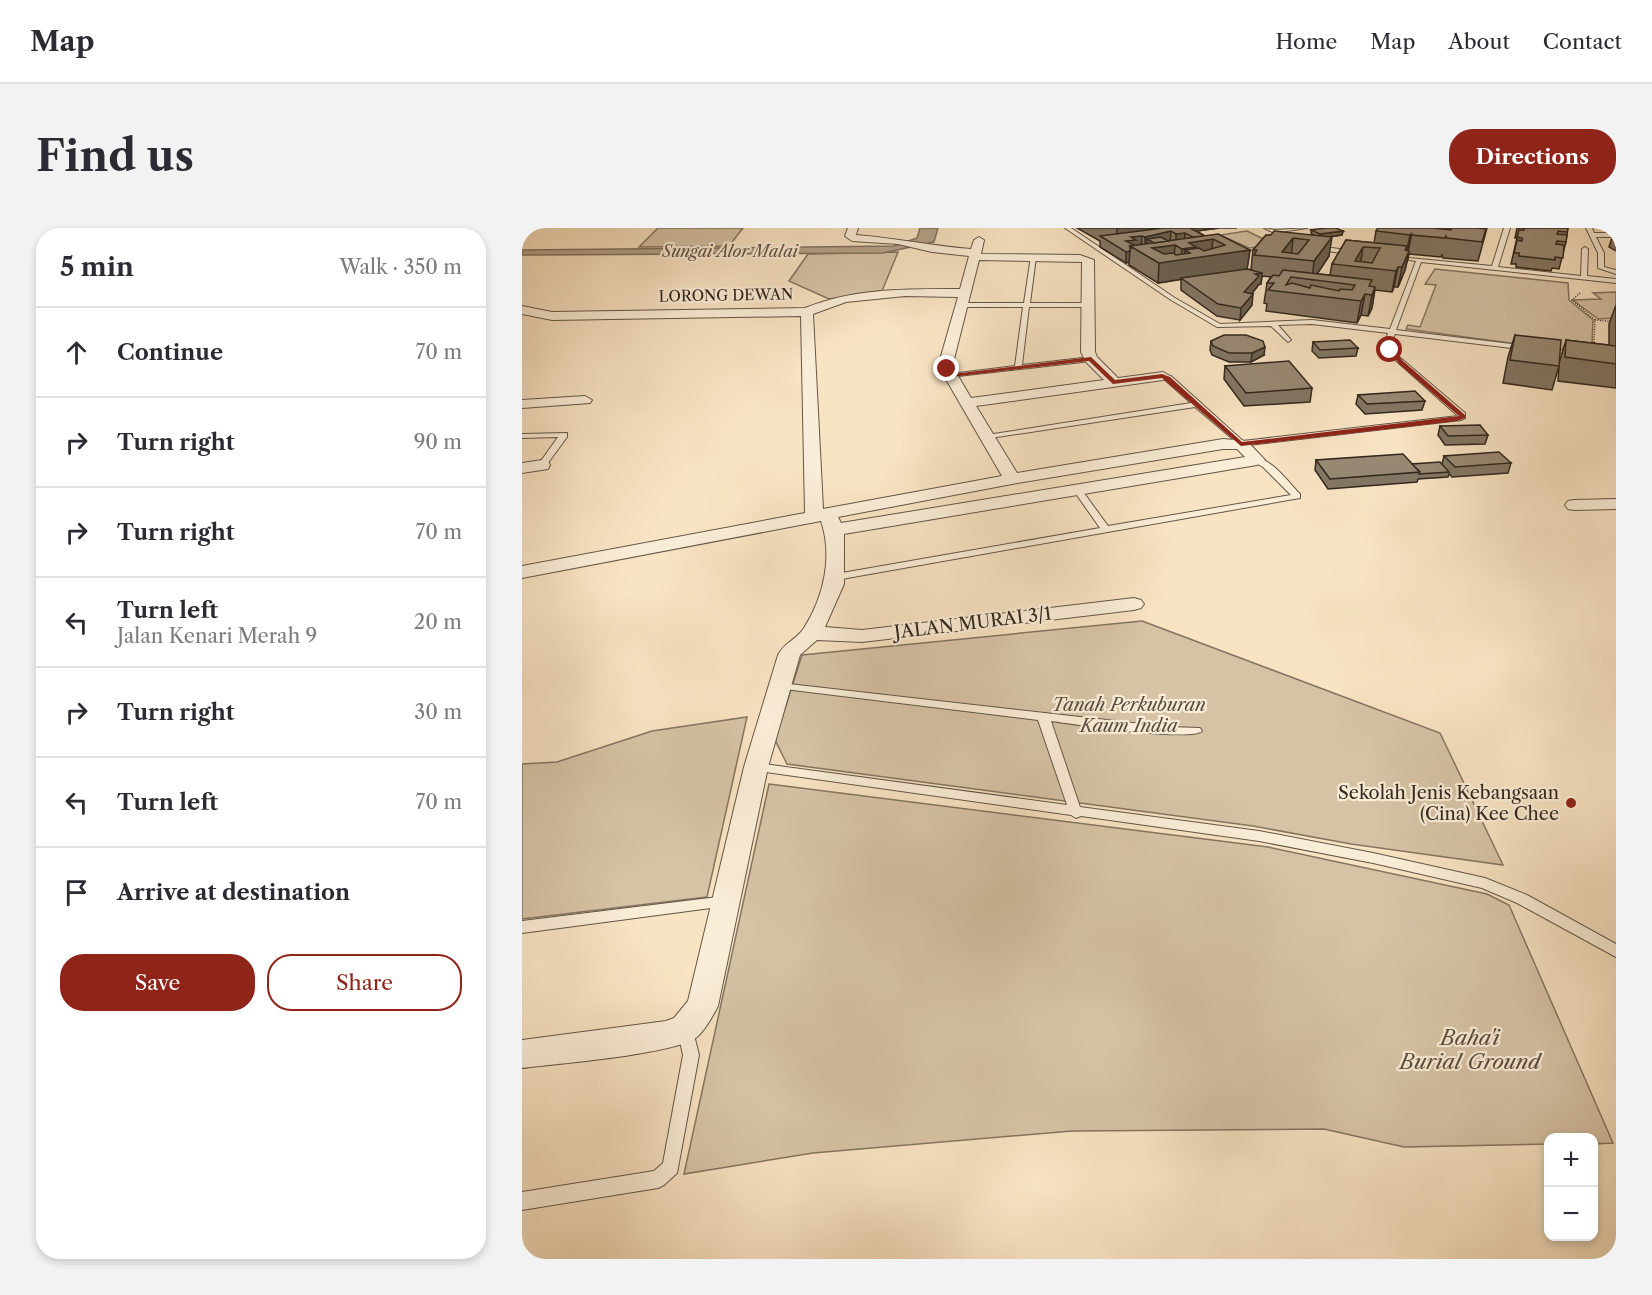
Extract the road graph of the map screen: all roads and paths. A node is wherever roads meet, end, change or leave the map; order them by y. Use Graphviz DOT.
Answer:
graph roads {
  1 [pos="853,228"];
  2 [pos="1068,228"];
  3 [pos="1268,228"];
  4 [pos="1304,228"];
  5 [pos="1508,228"];
  6 [pos="1589,228"];
  7 [pos="1275,232"];
  8 [pos="1591,235"];
  9 [pos="1616,235"];
  10 [pos="1296,241"];
  11 [pos="1307,246"];
  12 [pos="1585,249"];
  13 [pos="976,250"];
  14 [pos="1362,254"];
  15 [pos="1033,257"];
  16 [pos="1408,258"];
  17 [pos="1419,260"];
  18 [pos="1495,267"];
  19 [pos="1616,272"];
  20 [pos="1584,278"];
  21 [pos="1616,281"];
  22 [pos="1583,290"];
  23 [pos="963,299"];
  24 [pos="1026,305"];
  25 [pos="1088,305"];
  26 [pos="522,310"];
  27 [pos="807,312"];
  28 [pos="1594,320"];
  29 [pos="1616,322"];
  30 [pos="1273,324"];
  31 [pos="1392,330"];
  32 [pos="1288,340"];
  33 [pos="1537,349"];
  34 [pos="1586,349"];
  35 [pos="1091,359"];
  36 [pos="1018,367"];
  37 [pos="951,376"];
  38 [pos="1162,376"];
  39 [pos="1113,382"];
  40 [pos="585,400"];
  41 [pos="967,403"];
  42 [pos="522,404"];
  43 [pos="1197,404"];
  44 [pos="522,436"];
  45 [pos="987,437"];
  46 [pos="1241,444"];
  47 [pos="1257,460"];
  48 [pos="542,465"];
  49 [pos="522,468"];
  50 [pos="1012,479"];
  51 [pos="1078,490"];
  52 [pos="1616,504"];
  53 [pos="1574,505"];
  54 [pos="825,520"];
  55 [pos="1106,530"];
  56 [pos="522,572"];
  57 [pos="836,577"];
  58 [pos="1134,603"];
  59 [pos="812,633"];
  60 [pos="780,686"];
  61 [pos="1043,716"];
  62 [pos="1196,731"];
  63 [pos="756,767"];
  64 [pos="1076,813"];
  65 [pos="726,901"];
  66 [pos="522,927"];
  67 [pos="1616,951"];
  68 [pos="685,1028"];
  69 [pos="522,1054"];
  70 [pos="522,1202"];
  1 -- 13 [label="street"];
  2 -- 30 [label="lane"];
  3 -- 7 [label="lane"];
  4 -- 7 [label="lane"];
  5 -- 18 [label="lane"];
  6 -- 8 [label="lane"];
  7 -- 10 [label="lane"];
  8 -- 9 [label="lane"];
  8 -- 19 [label="lane"];
  11 -- 14 [label="lane"];
  12 -- 20 [label="lane"];
  13 -- 15 [label="street"];
  13 -- 23 [label="street"];
  15 -- 24 [label="lane"];
  15 -- 25 [label="street"];
  16 -- 17 [label="lane"];
  17 -- 18 [label="lane"];
  17 -- 31 [label="lane"];
  18 -- 20 [label="lane"];
  20 -- 21 [label="lane"];
  22 -- 28 [label="path"];
  23 -- 24 [label="lane"];
  23 -- 27 [label="street, LORONG DEWAN"];
  23 -- 37 [label="street"];
  24 -- 25 [label="lane"];
  24 -- 36 [label="lane"];
  25 -- 35 [label="street"];
  26 -- 27 [label="street, LORONG DEWAN"];
  27 -- 54 [label="street"];
  28 -- 29 [label="path"];
  28 -- 34 [label="path"];
  30 -- 31 [label="lane"];
  30 -- 32 [label="lane"];
  31 -- 33 [label="lane"];
  31 -- 46 [label="lane"];
  35 -- 36 [label="lane"];
  35 -- 39 [label="street"];
  36 -- 37 [label="lane"];
  37 -- 41 [label="street"];
  38 -- 39 [label="street"];
  38 -- 43 [label="lane"];
  39 -- 41 [label="street"];
  40 -- 42 [label="street"];
  41 -- 45 [label="street"];
  43 -- 45 [label="lane"];
  43 -- 46 [label="lane"];
  44 -- 48 [label="lane"];
  45 -- 50 [label="street"];
  46 -- 47 [label="street"];
  46 -- 50 [label="street"];
  47 -- 51 [label="street"];
  47 -- 55 [label="lane"];
  48 -- 49 [label="street"];
  50 -- 54 [label="street"];
  51 -- 54 [label="street"];
  51 -- 55 [label="lane"];
  52 -- 53 [label="street"];
  54 -- 56 [label="street"];
  54 -- 57 [label="street"];
  55 -- 57 [label="lane"];
  57 -- 59 [label="street"];
  58 -- 59 [label="street, JALAN MURAI 3/1"];
  59 -- 60 [label="street"];
  60 -- 61 [label="lane"];
  60 -- 63 [label="street"];
  61 -- 62 [label="lane"];
  61 -- 64 [label="lane"];
  63 -- 64 [label="lane"];
  63 -- 65 [label="street"];
  64 -- 67 [label="lane"];
  65 -- 66 [label="lane"];
  65 -- 68 [label="street"];
  68 -- 69 [label="street"];
  68 -- 70 [label="lane"];
}
